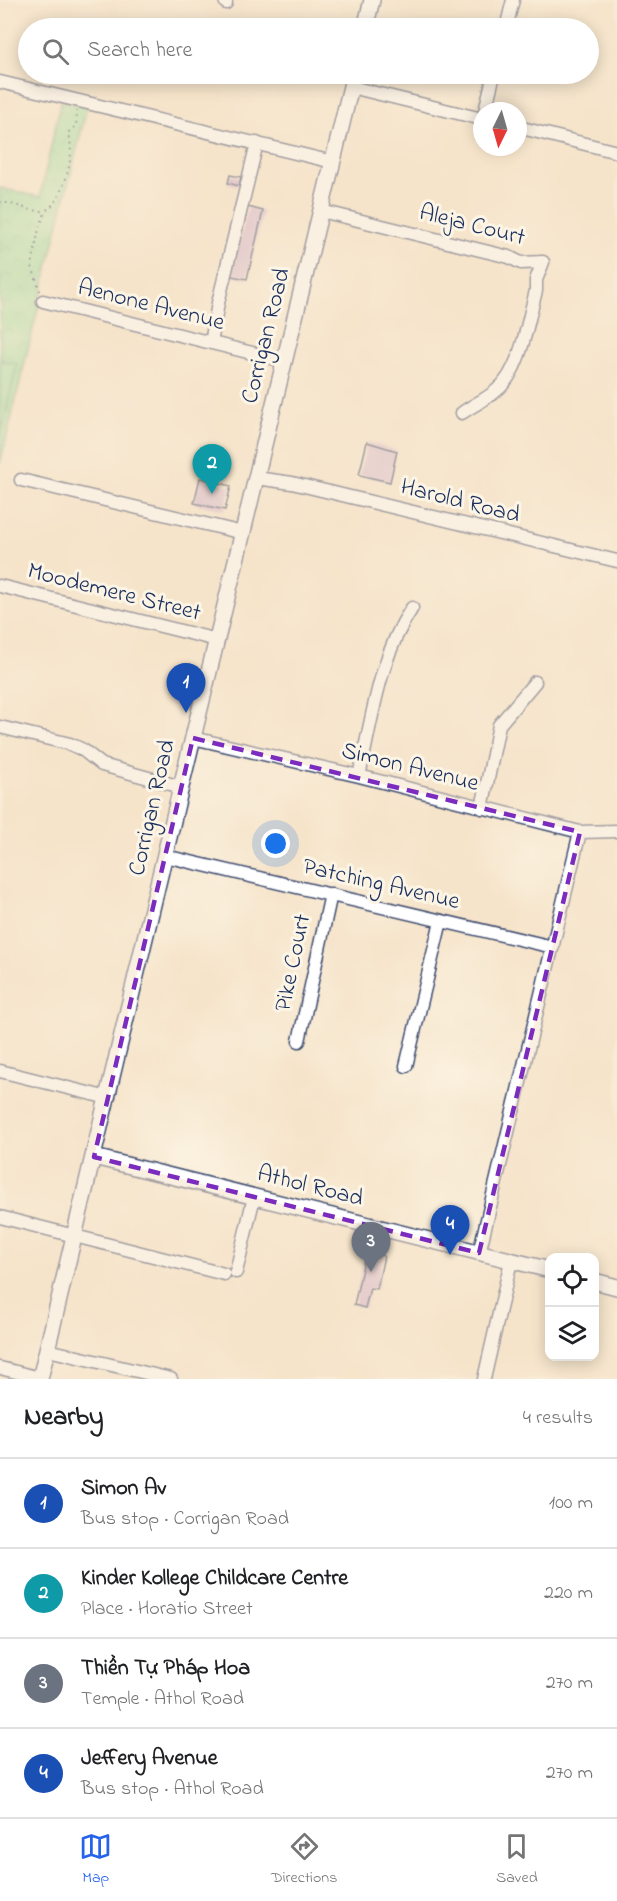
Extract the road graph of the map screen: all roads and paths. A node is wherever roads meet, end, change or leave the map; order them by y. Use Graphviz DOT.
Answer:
graph roads {
  1 [pos="372,0"];
  2 [pos="513,0"];
  3 [pos="368,18"];
  4 [pos="508,18"];
  5 [pos="0,82"];
  6 [pos="352,84"];
  7 [pos="366,84"];
  8 [pos="492,84"];
  9 [pos="76,99"];
  10 [pos="487,102"];
  11 [pos="473,116"];
  12 [pos="527,130"];
  13 [pos="257,143"];
  14 [pos="617,152"];
  15 [pos="333,162"];
  16 [pos="0,202"];
  17 [pos="321,210"];
  18 [pos="46,211"];
  19 [pos="43,302"];
  20 [pos="211,343"];
  21 [pos="284,361"];
  22 [pos="462,412"];
  23 [pos="257,474"];
  24 [pos="21,480"];
  25 [pos="243,533"];
  26 [pos="617,561"];
  27 [pos="0,586"];
  28 [pos="412,608"];
  29 [pos="217,640"];
  30 [pos="535,682"];
  31 [pos="0,727"];
  32 [pos="193,738"];
  33 [pos="359,776"];
  34 [pos="181,787"];
  35 [pos="482,808"];
  36 [pos="617,831"];
  37 [pos="580,832"];
  38 [pos="165,856"];
  39 [pos="331,894"];
  40 [pos="441,921"];
  41 [pos="553,947"];
  42 [pos="299,1041"];
  43 [pos="406,1066"];
  44 [pos="0,1071"];
  45 [pos="108,1098"];
  46 [pos="94,1157"];
  47 [pos="254,1197"];
  48 [pos="0,1217"];
  49 [pos="75,1236"];
  50 [pos="479,1253"];
  51 [pos="511,1261"];
  52 [pos="545,1269"];
  53 [pos="599,1282"];
  54 [pos="617,1287"];
  55 [pos="48,1350"];
  56 [pos="0,1368"];
  57 [pos="40,1379"];
  58 [pos="171,1379"];
  59 [pos="484,1379"];
  1 -- 3 [label="main road"];
  2 -- 4 [label="street"];
  5 -- 9 [label="street"];
  6 -- 15 [label="main road, Corrigan Road"];
  7 -- 11 [label="street"];
  8 -- 10 [label="street"];
  9 -- 13 [label="street"];
  9 -- 18 [label="path"];
  12 -- 14 [label="street"];
  13 -- 15 [label="street"];
  13 -- 20 [label="street"];
  15 -- 17 [label="main road, Corrigan Road"];
  16 -- 18 [label="path"];
  17 -- 21 [label="main road, Corrigan Road"];
  17 -- 22 [label="street, Aleja Court"];
  18 -- 19 [label="path"];
  19 -- 20 [label="street, Aenone Avenue"];
  20 -- 21 [label="street, Aenone Avenue"];
  21 -- 23 [label="main road, Corrigan Road"];
  23 -- 25 [label="main road, Corrigan Road"];
  23 -- 26 [label="street, Harold Road"];
  24 -- 25 [label="street"];
  25 -- 29 [label="main road, Corrigan Road"];
  27 -- 29 [label="street, Moodemere Street"];
  28 -- 33 [label="street"];
  29 -- 32 [label="main road, Corrigan Road"];
  30 -- 35 [label="street"];
  31 -- 34 [label="street"];
  32 -- 33 [label="street, Simon Avenue"];
  32 -- 34 [label="main road, Corrigan Road"];
  33 -- 35 [label="street, Simon Avenue"];
  34 -- 38 [label="main road, Corrigan Road"];
  35 -- 37 [label="street, Simon Avenue"];
  36 -- 37 [label="street, Simon Avenue"];
  37 -- 41 [label="street"];
  38 -- 39 [label="street, Patching Avenue"];
  38 -- 45 [label="main road, Corrigan Road"];
  39 -- 40 [label="street, Patching Avenue"];
  39 -- 42 [label="street, Pike Court"];
  40 -- 41 [label="street, Patching Avenue"];
  40 -- 43 [label="street"];
  41 -- 50 [label="street"];
  44 -- 45 [label="street"];
  45 -- 46 [label="main road, Corrigan Road"];
  46 -- 47 [label="main road, Athol Road"];
  46 -- 49 [label="main road, Corrigan Road"];
  47 -- 49 [label="street"];
  47 -- 50 [label="main road, Athol Road"];
  48 -- 49 [label="street"];
  49 -- 55 [label="main road, Corrigan Road"];
  50 -- 51 [label="main road, Athol Road"];
  51 -- 52 [label="main road, Athol Road"];
  51 -- 59 [label="street"];
  53 -- 54 [label="main road"];
  55 -- 57 [label="main road, Corrigan Road"];
  55 -- 58 [label="street"];
  56 -- 57 [label="street"];
}
